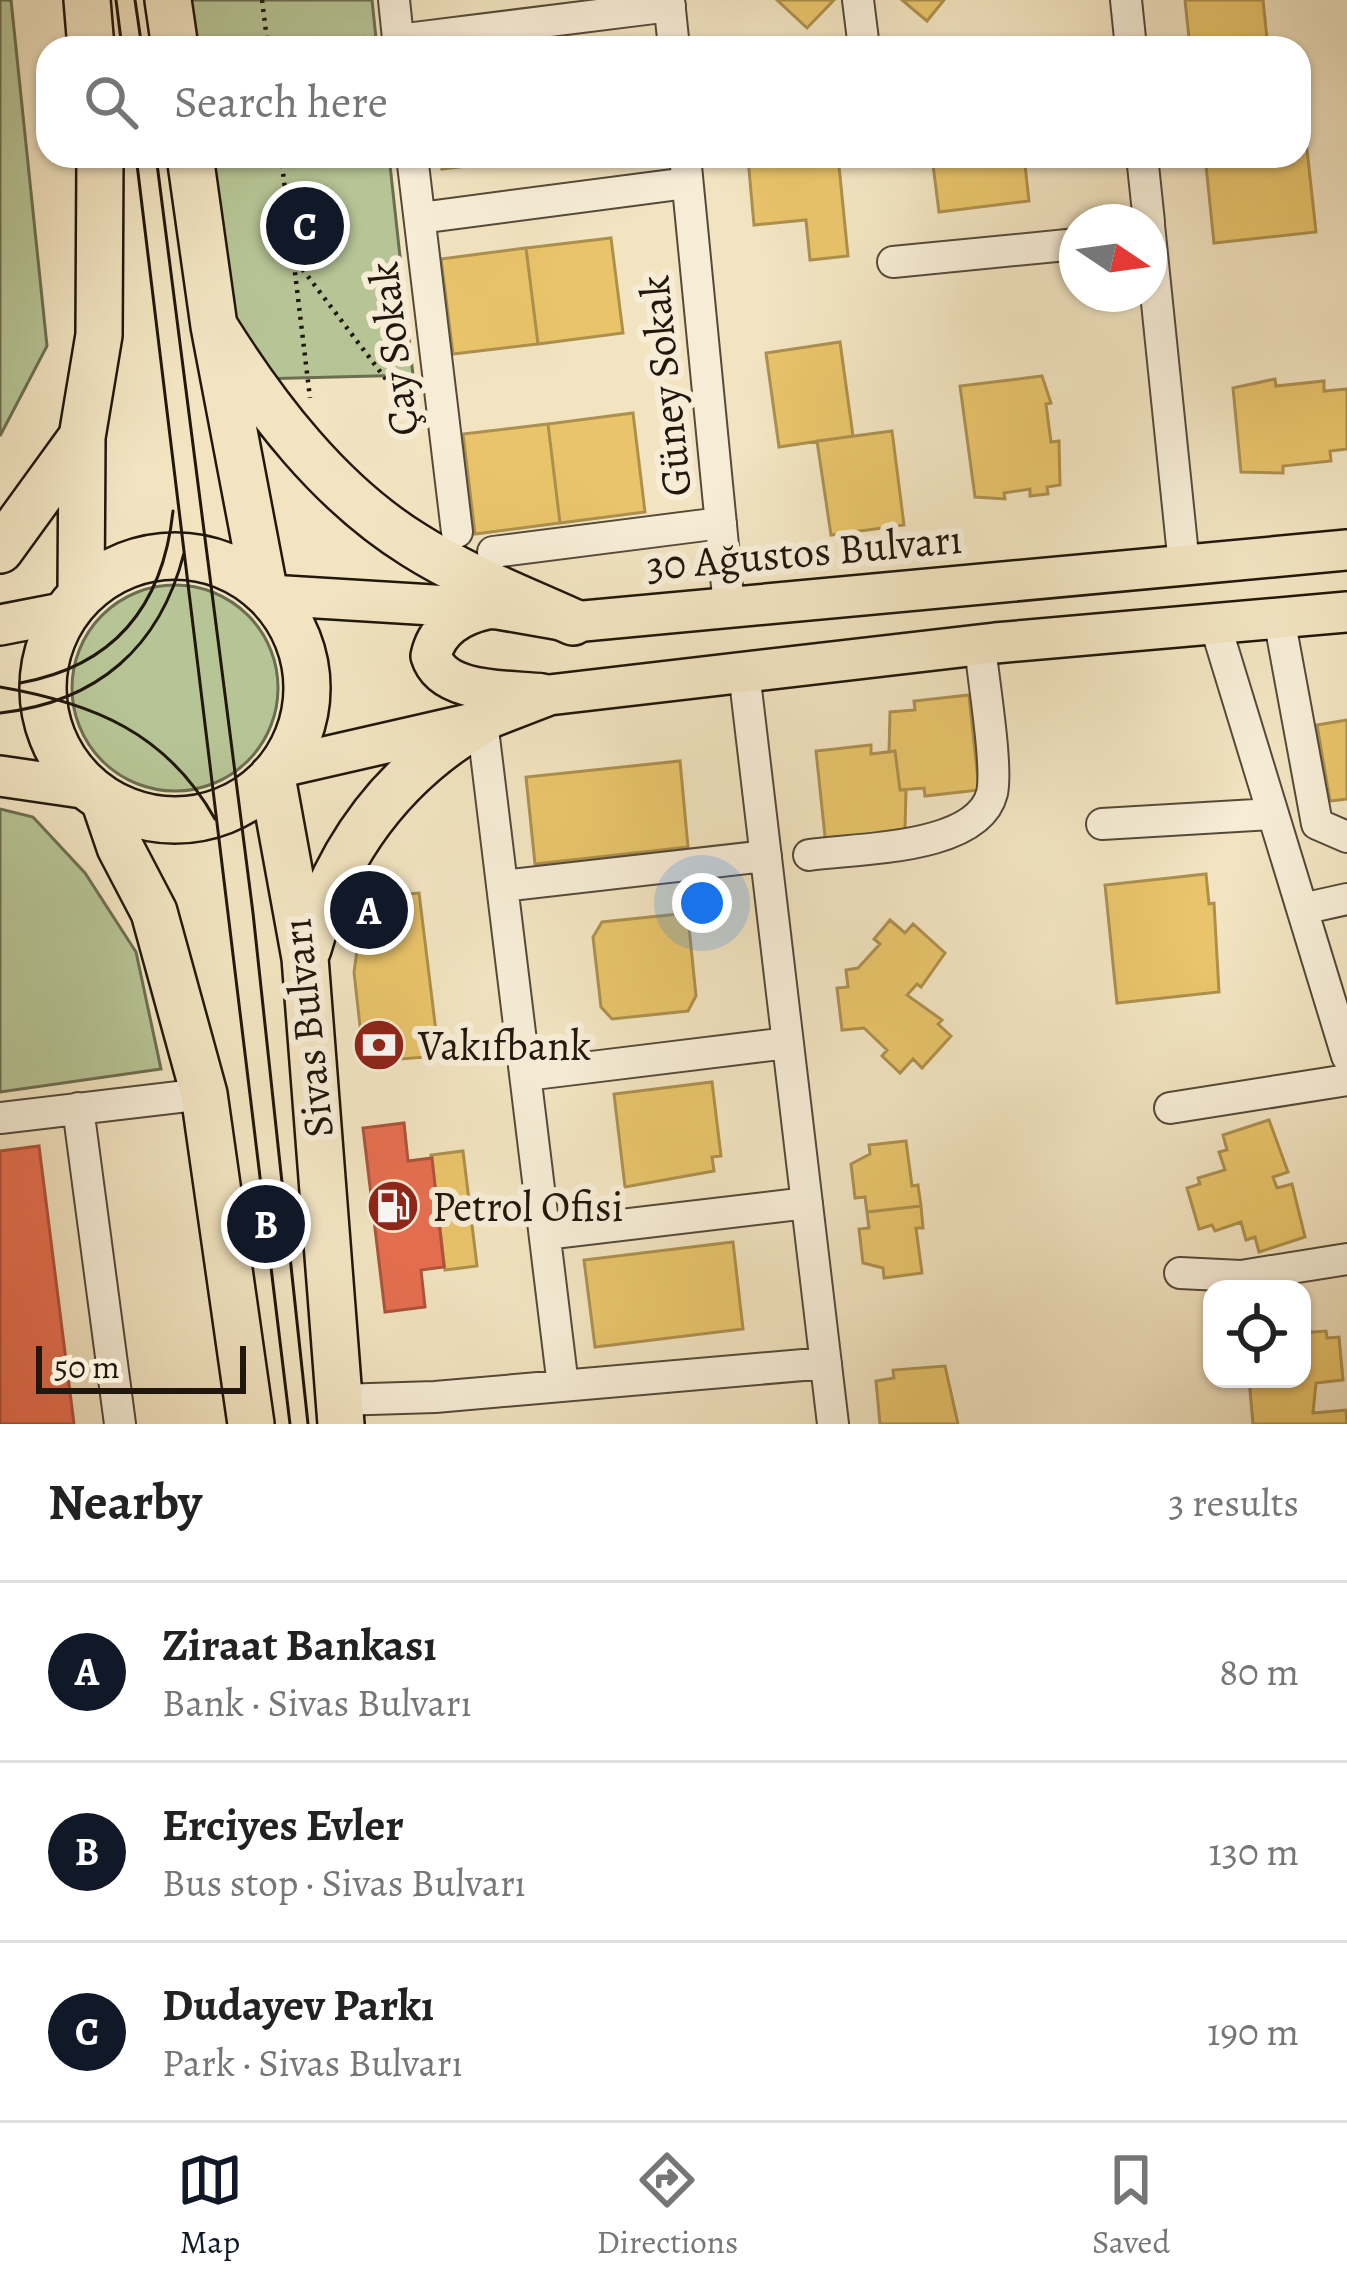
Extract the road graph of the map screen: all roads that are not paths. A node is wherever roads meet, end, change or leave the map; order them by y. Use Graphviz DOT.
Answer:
graph roads {
  1 [pos="87,0"];
  2 [pos="168,0"];
  3 [pos="394,0"];
  4 [pos="857,0"];
  5 [pos="1126,0"];
  6 [pos="670,3"];
  7 [pos="90,36"];
  8 [pos="173,36"];
  9 [pos="398,36"];
  10 [pos="452,36"];
  11 [pos="673,36"];
  12 [pos="862,36"];
  13 [pos="1130,36"];
  14 [pos="100,168"];
  15 [pos="192,168"];
  16 [pos="414,168"];
  17 [pos="1143,168"];
  18 [pos="686,170"];
  19 [pos="1147,204"];
  20 [pos="420,218"];
  21 [pos="1059,246"];
  22 [pos="893,262"];
  23 [pos="1158,312"];
  24 [pos="214,326"];
  25 [pos="82,437"];
  26 [pos="721,523"];
  27 [pos="457,532"];
  28 [pos="0,550"];
  29 [pos="1347,550"];
  30 [pos="493,552"];
  31 [pos="1184,565"];
  32 [pos="267,592"];
  33 [pos="74,603"];
  34 [pos="730,607"];
  35 [pos="498,609"];
  36 [pos="1347,612"];
  37 [pos="1280,618"];
  38 [pos="574,622"];
  39 [pos="1215,624"];
  40 [pos="0,625"];
  41 [pos="980,645"];
  42 [pos="744,672"];
  43 [pos="548,695"];
  44 [pos="482,721"];
  45 [pos="277,772"];
  46 [pos="0,776"];
  47 [pos="97,794"];
  48 [pos="1273,814"];
  49 [pos="1102,824"];
  50 [pos="1347,836"];
  51 [pos="809,855"];
  52 [pos="766,856"];
  53 [pos="502,886"];
  54 [pos="1347,898"];
  55 [pos="1302,910"];
  56 [pos="305,958"];
  57 [pos="788,1043"];
  58 [pos="1347,1056"];
  59 [pos="526,1075"];
  60 [pos="1347,1080"];
  61 [pos="204,1094"];
  62 [pos="78,1108"];
  63 [pos="1170,1108"];
  64 [pos="0,1118"];
  65 [pos="807,1203"];
  66 [pos="545,1234"];
  67 [pos="1347,1258"];
  68 [pos="1180,1273"];
  69 [pos="826,1363"];
  70 [pos="563,1386"];
  71 [pos="436,1411"];
  72 [pos="340,1412"];
  73 [pos="120,1424"];
  74 [pos="251,1424"];
  75 [pos="833,1424"];
  1 -- 7 [label="highway"];
  2 -- 8 [label="highway"];
  3 -- 9 [label="street"];
  4 -- 12 [label="street"];
  5 -- 13 [label="street"];
  6 -- 10 [label="street"];
  6 -- 11 [label="street"];
  14 -- 25 [label="highway"];
  15 -- 24 [label="highway"];
  16 -- 20 [label="street, Çay Sokak"];
  17 -- 19 [label="street"];
  18 -- 20 [label="street"];
  18 -- 26 [label="street, Güney Sokak"];
  20 -- 27 [label="street, Çay Sokak"];
  21 -- 22 [label="street"];
  23 -- 31 [label="street"];
  24 -- 32 [label="highway"];
  24 -- 38 [label="highway"];
  25 -- 28 [label="highway"];
  25 -- 33 [label="highway"];
  26 -- 30 [label="street"];
  26 -- 34 [label="street, Güney Sokak"];
  29 -- 31 [label="main road, 30 Ağustos Bulvarı"];
  31 -- 34 [label="main road, 30 Ağustos Bulvarı"];
  32 -- 33 [label="highway"];
  32 -- 35 [label="main road, 30 Ağustos Bulvarı"];
  32 -- 45 [label="highway"];
  33 -- 40 [label="main road"];
  33 -- 47 [label="highway"];
  34 -- 38 [label="main road, 30 Ağustos Bulvarı"];
  35 -- 38 [label="main road, 30 Ağustos Bulvarı"];
  35 -- 43 [label="main road"];
  36 -- 37 [label="main road"];
  37 -- 39 [label="main road"];
  37 -- 50 [label="street"];
  39 -- 41 [label="main road"];
  39 -- 48 [label="street"];
  41 -- 42 [label="main road"];
  41 -- 51 [label="street"];
  42 -- 43 [label="main road"];
  42 -- 52 [label="street"];
  43 -- 44 [label="main road"];
  44 -- 45 [label="main road"];
  44 -- 53 [label="street"];
  44 -- 56 [label="highway"];
  45 -- 47 [label="highway"];
  45 -- 56 [label="highway, Sivas Bulvarı"];
  46 -- 47 [label="main road"];
  47 -- 61 [label="highway"];
  48 -- 49 [label="street"];
  48 -- 55 [label="street"];
  52 -- 53 [label="street"];
  52 -- 57 [label="street"];
  53 -- 59 [label="street"];
  54 -- 55 [label="street"];
  55 -- 58 [label="street"];
  56 -- 72 [label="highway, Sivas Bulvarı"];
  57 -- 59 [label="street"];
  57 -- 65 [label="street"];
  59 -- 66 [label="street"];
  60 -- 63 [label="street"];
  61 -- 62 [label="street"];
  61 -- 74 [label="highway"];
  62 -- 64 [label="street"];
  62 -- 73 [label="street"];
  65 -- 66 [label="street"];
  65 -- 69 [label="street"];
  66 -- 70 [label="street"];
  67 -- 68 [label="street"];
  69 -- 70 [label="street"];
  69 -- 75 [label="street"];
  70 -- 71 [label="street"];
  71 -- 72 [label="street"];
}
